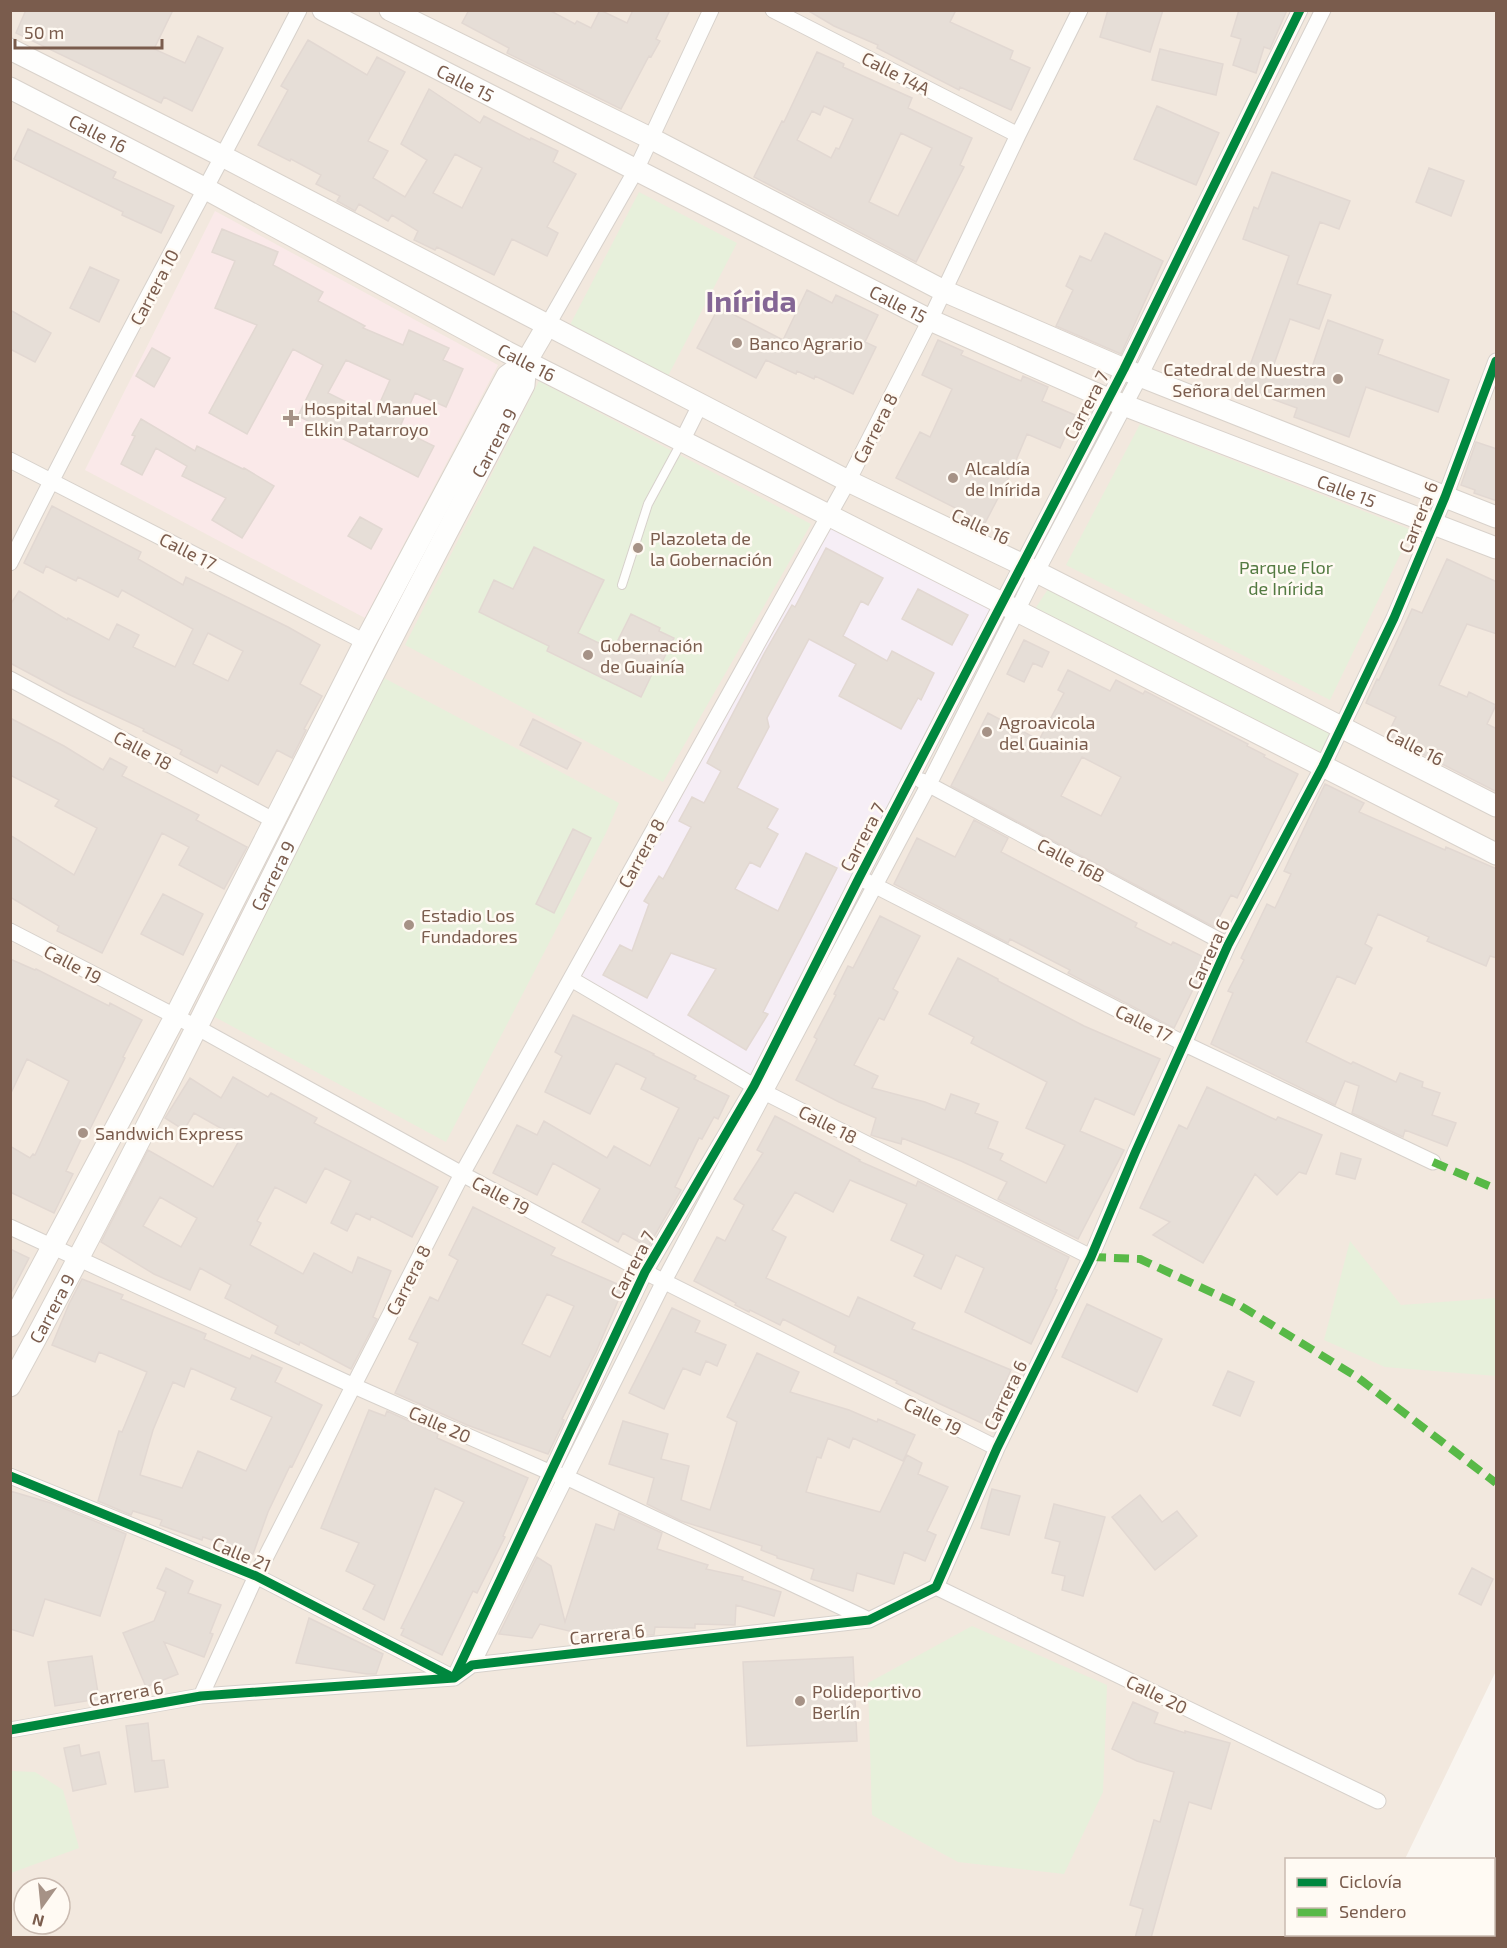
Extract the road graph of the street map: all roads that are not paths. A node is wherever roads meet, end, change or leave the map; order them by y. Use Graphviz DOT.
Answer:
graph roads {
  1 [pos="299,10"];
  2 [pos="323,10"];
  3 [pos="390,10"];
  4 [pos="711,10"];
  5 [pos="773,10"];
  6 [pos="1080,10"];
  7 [pos="1300,10"];
  8 [pos="1323,10"];
  9 [pos="10,49"];
  10 [pos="10,88"];
  11 [pos="1018,135"];
  12 [pos="652,139"];
  13 [pos="224,157"];
  14 [pos="636,170"];
  15 [pos="206,189"];
  16 [pos="944,291"];
  17 [pos="930,320"];
  18 [pos="547,326"];
  19 [pos="1497,361"];
  20 [pos="526,362"];
  21 [pos="1132,373"];
  22 [pos="1116,402"];
  23 [pos="700,405"];
  24 [pos="682,441"];
  25 [pos="10,460"];
  26 [pos="51,480"];
  27 [pos="848,481"];
  28 [pos="1445,497"];
  29 [pos="830,517"];
  30 [pos="1497,517"];
  31 [pos="1433,524"];
  32 [pos="1497,548"];
  33 [pos="10,563"];
  34 [pos="1029,567"];
  35 [pos="622,585"];
  36 [pos="1009,607"];
  37 [pos="365,642"];
  38 [pos="10,680"];
  39 [pos="1340,727"];
  40 [pos="1323,766"];
  41 [pos="913,776"];
  42 [pos="929,784"];
  43 [pos="1497,806"];
  44 [pos="275,821"];
  45 [pos="1497,854"];
  46 [pos="859,878"];
  47 [pos="875,886"];
  48 [pos="10,931"];
  49 [pos="1228,945"];
  50 [pos="571,979"];
  51 [pos="175,1017"];
  52 [pos="198,1028"];
  53 [pos="1185,1044"];
  54 [pos="760,1089"];
  55 [pos="1433,1162"];
  56 [pos="462,1174"];
  57 [pos="10,1227"];
  58 [pos="53,1248"];
  59 [pos="1091,1257"];
  60 [pos="79,1260"];
  61 [pos="645,1272"];
  62 [pos="664,1281"];
  63 [pos="10,1326"];
  64 [pos="10,1386"];
  65 [pos="354,1386"];
  66 [pos="997,1448"];
  67 [pos="549,1472"];
  68 [pos="10,1476"];
  69 [pos="566,1477"];
  70 [pos="256,1576"];
  71 [pos="936,1587"];
  72 [pos="869,1620"];
  73 [pos="472,1665"];
  74 [pos="454,1678"];
  75 [pos="201,1696"];
  76 [pos="10,1730"];
  77 [pos="1378,1801"];
  1 -- 13 [label="street, Carrera 10"];
  2 -- 14 [label="street, Calle 15"];
  3 -- 12 [label="street, Calle 15"];
  4 -- 12 [label="street, Carrera 9"];
  5 -- 11 [label="street, Calle 14A"];
  6 -- 11 [label="street, Carrera 8"];
  7 -- 21 [label="street, Carrera 7"];
  8 -- 21 [label="street, Carrera 7"];
  9 -- 13 [label="street, Calle 16"];
  10 -- 15 [label="street, Calle 16"];
  11 -- 16 [label="street, Carrera 8"];
  12 -- 14 [label="street, Carrera 9"];
  12 -- 16 [label="street, Calle 15"];
  13 -- 15 [label="street, Carrera 10"];
  13 -- 18 [label="street, Calle 16"];
  14 -- 17 [label="street, Calle 15"];
  14 -- 18 [label="street, Carrera 9"];
  15 -- 20 [label="street, Calle 16"];
  15 -- 26 [label="street, Carrera 10"];
  16 -- 17 [label="street, Carrera 8"];
  16 -- 21 [label="street, Calle 15"];
  17 -- 22 [label="street, Calle 15"];
  17 -- 27 [label="street, Carrera 8"];
  18 -- 20 [label="street, Carrera 9"];
  18 -- 23 [label="street, Calle 16"];
  19 -- 28 [label="street, Carrera 6"];
  20 -- 24 [label="street, Calle 16"];
  20 -- 37 [label="street, Carrera 9"];
  20 -- 52 [label="street, Carrera 9"];
  21 -- 22 [label="street, Carrera 7"];
  21 -- 28 [label="street, Calle 15"];
  22 -- 31 [label="street, Calle 15"];
  22 -- 34 [label="street, Carrera 7"];
  23 -- 24 [label="street"];
  23 -- 27 [label="street, Calle 16"];
  24 -- 29 [label="street, Calle 16"];
  24 -- 35 [label="lane"];
  25 -- 26 [label="street, Calle 17"];
  26 -- 33 [label="street, Carrera 10"];
  26 -- 37 [label="street, Calle 17"];
  27 -- 29 [label="street, Carrera 8"];
  27 -- 34 [label="street, Calle 16"];
  28 -- 30 [label="street, Calle 15"];
  28 -- 31 [label="street, Carrera 6"];
  29 -- 36 [label="street, Calle 16"];
  29 -- 50 [label="street, Carrera 8"];
  31 -- 32 [label="street, Calle 15"];
  31 -- 39 [label="street, Carrera 6"];
  34 -- 36 [label="street, Carrera 7"];
  34 -- 39 [label="street, Calle 16"];
  36 -- 40 [label="street, Calle 16"];
  36 -- 41 [label="street, Carrera 7"];
  36 -- 42 [label="street, Carrera 7"];
  37 -- 44 [label="street, Carrera 9"];
  38 -- 44 [label="street, Calle 18"];
  39 -- 40 [label="street, Carrera 6"];
  39 -- 43 [label="street, Calle 16"];
  40 -- 45 [label="street, Calle 16"];
  40 -- 49 [label="street, Carrera 6"];
  41 -- 42 [label="street, Calle 16B"];
  41 -- 46 [label="street, Carrera 7"];
  42 -- 47 [label="street, Carrera 7"];
  42 -- 49 [label="street, Calle 16B"];
  44 -- 51 [label="street, Carrera 9"];
  46 -- 47 [label="street, Calle 17"];
  46 -- 54 [label="street, Carrera 7"];
  47 -- 53 [label="street, Calle 17"];
  47 -- 54 [label="street, Carrera 7"];
  48 -- 51 [label="street, Calle 19"];
  49 -- 53 [label="street, Carrera 6"];
  50 -- 54 [label="street, Calle 18"];
  50 -- 56 [label="street, Carrera 8"];
  51 -- 52 [label="street, Calle 19"];
  51 -- 58 [label="street, Carrera 9"];
  52 -- 56 [label="street, Calle 19"];
  52 -- 60 [label="street, Carrera 9"];
  53 -- 55 [label="street, Calle 17"];
  53 -- 59 [label="street, Carrera 6"];
  54 -- 59 [label="street, Calle 18"];
  54 -- 61 [label="street, Carrera 7"];
  54 -- 62 [label="street, Carrera 7"];
  56 -- 61 [label="street, Calle 19"];
  56 -- 65 [label="street, Carrera 8"];
  57 -- 58 [label="street, Calle 20"];
  58 -- 60 [label="street, Calle 20"];
  58 -- 63 [label="street, Carrera 9"];
  59 -- 66 [label="street, Carrera 6"];
  60 -- 64 [label="street, Carrera 9"];
  60 -- 65 [label="street, Calle 20"];
  61 -- 62 [label="street, Calle 19"];
  61 -- 67 [label="street, Carrera 7"];
  62 -- 66 [label="street, Calle 19"];
  62 -- 69 [label="street, Carrera 7"];
  65 -- 67 [label="street, Calle 20"];
  65 -- 70 [label="street, Carrera 8"];
  66 -- 71 [label="street, Carrera 6"];
  67 -- 69 [label="street, Calle 20"];
  67 -- 74 [label="street, Carrera 7"];
  68 -- 70 [label="street, Calle 21"];
  69 -- 72 [label="street, Calle 20"];
  69 -- 73 [label="street, Carrera 7"];
  70 -- 74 [label="street, Calle 21"];
  70 -- 75 [label="street, Carrera 8"];
  71 -- 72 [label="street, Carrera 6"];
  71 -- 77 [label="street, Calle 20"];
  72 -- 73 [label="street, Carrera 6"];
  73 -- 74 [label="street, Carrera 6"];
  74 -- 75 [label="street, Carrera 6"];
  75 -- 76 [label="street, Carrera 6"];
}
